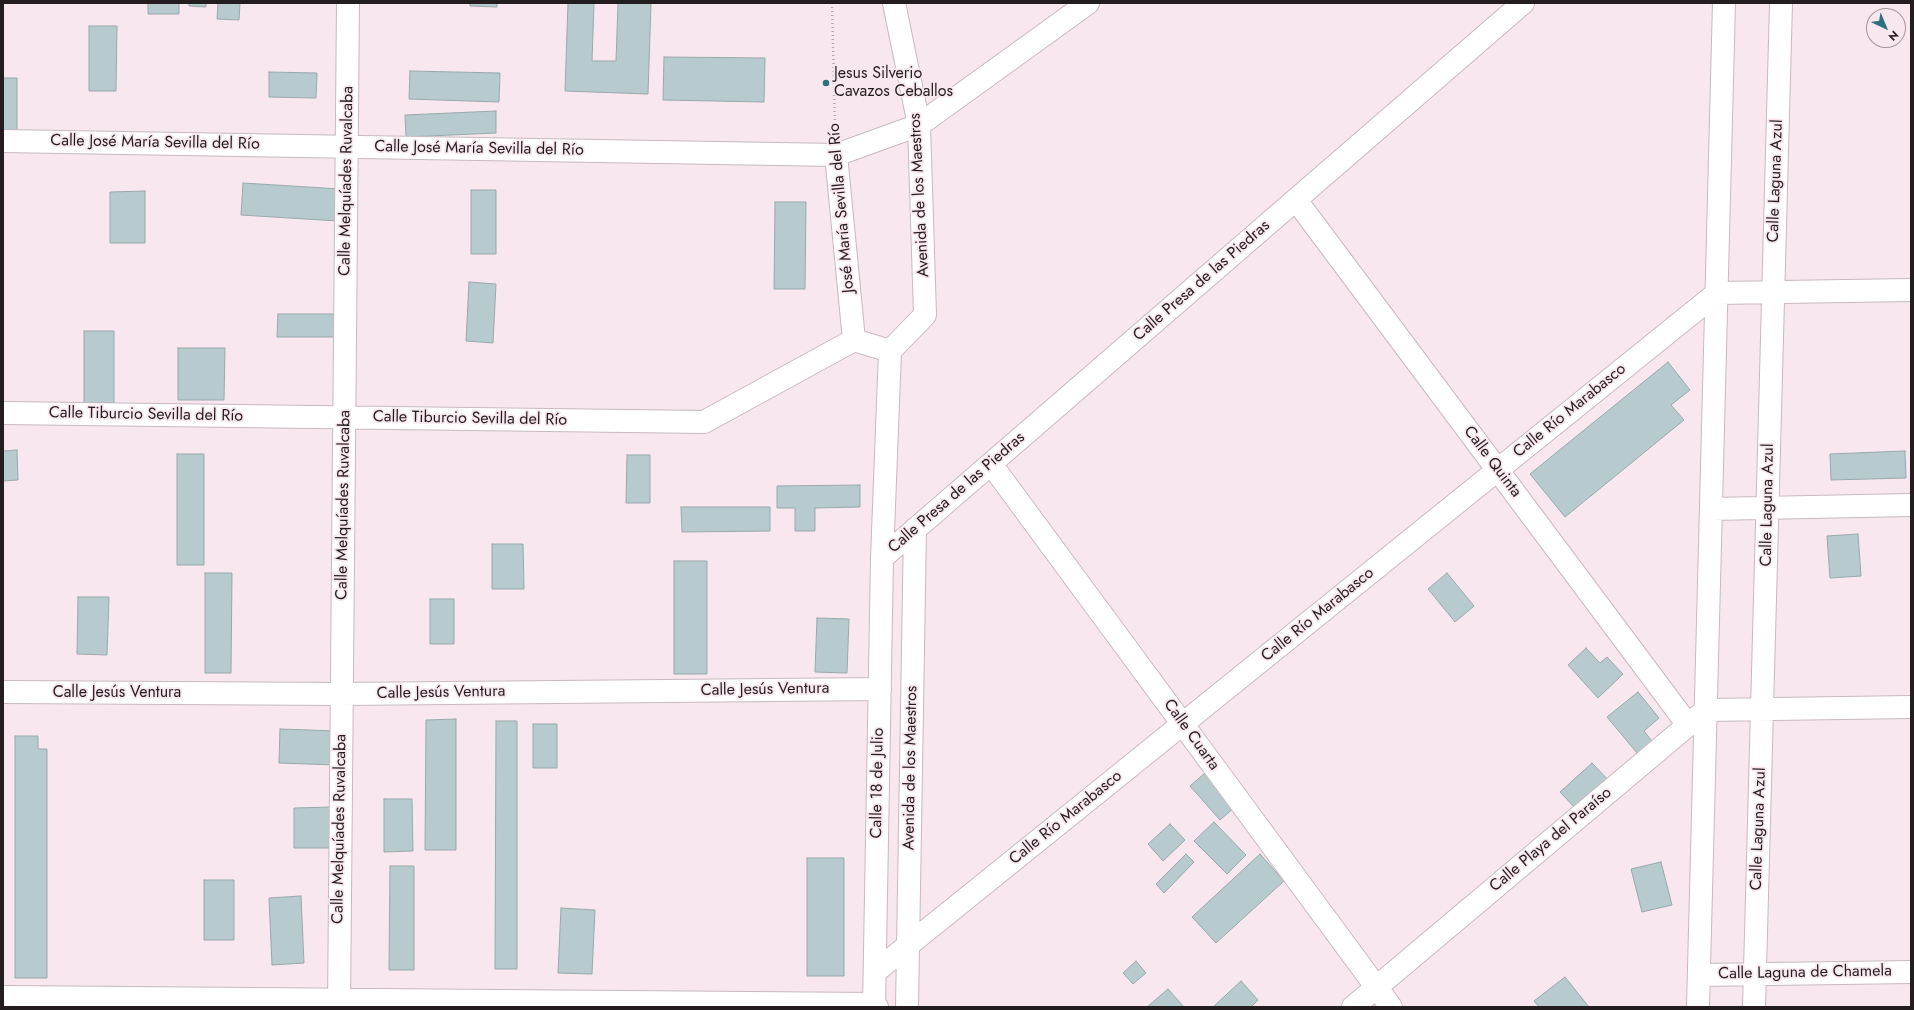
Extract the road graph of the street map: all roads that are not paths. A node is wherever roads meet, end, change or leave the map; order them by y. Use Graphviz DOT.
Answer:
graph roads {
  1 [pos="348,3"];
  2 [pos="894,3"];
  3 [pos="1088,3"];
  4 [pos="1523,3"];
  5 [pos="1724,3"];
  6 [pos="1781,3"];
  7 [pos="919,125"];
  8 [pos="3,141"];
  9 [pos="347,147"];
  10 [pos="836,155"];
  11 [pos="1296,200"];
  12 [pos="1911,290"];
  13 [pos="1773,291"];
  14 [pos="1717,293"];
  15 [pos="854,340"];
  16 [pos="890,351"];
  17 [pos="3,413"];
  18 [pos="344,418"];
  19 [pos="991,464"];
  20 [pos="1498,470"];
  21 [pos="1911,505"];
  22 [pos="1768,508"];
  23 [pos="1712,509"];
  24 [pos="915,529"];
  25 [pos="882,558"];
  26 [pos="880,689"];
  27 [pos="3,692"];
  28 [pos="342,694"];
  29 [pos="1911,707"];
  30 [pos="1762,708"];
  31 [pos="1706,710"];
  32 [pos="1182,724"];
  33 [pos="1688,725"];
  34 [pos="908,945"];
  35 [pos="875,972"];
  36 [pos="1911,972"];
  37 [pos="1755,974"];
  38 [pos="1699,975"];
  39 [pos="1376,987"];
  40 [pos="3,997"];
  41 [pos="339,1003"];
  42 [pos="875,1006"];
  43 [pos="907,1007"];
  44 [pos="1353,1007"];
  45 [pos="1391,1007"];
  46 [pos="1698,1007"];
  47 [pos="1754,1007"];
  1 -- 9 [label="street, Calle Melquíades Ruvalcaba"];
  2 -- 7 [label="street, Avenida de los Maestros"];
  3 -- 7 [label="street"];
  4 -- 11 [label="street, Calle Presa de las Piedras"];
  5 -- 14 [label="street"];
  6 -- 13 [label="street, Calle Laguna Azul"];
  7 -- 10 [label="street"];
  7 -- 16 [label="street, Avenida de los Maestros"];
  8 -- 9 [label="street, Calle José María Sevilla del Río"];
  9 -- 10 [label="street, Calle José María Sevilla del Río"];
  9 -- 18 [label="street, Calle Melquíades Ruvalcaba"];
  10 -- 15 [label="street, José María Sevilla del Río"];
  11 -- 19 [label="street, Calle Presa de las Piedras"];
  11 -- 20 [label="street, Calle Quinta"];
  12 -- 13 [label="street"];
  13 -- 14 [label="street"];
  13 -- 22 [label="street, Calle Laguna Azul"];
  14 -- 20 [label="street, Calle Río Marabasco"];
  14 -- 23 [label="street"];
  15 -- 16 [label="street"];
  15 -- 18 [label="street, Calle Tiburcio Sevilla del Río"];
  16 -- 25 [label="street"];
  17 -- 18 [label="street, Calle Tiburcio Sevilla del Río"];
  18 -- 28 [label="street, Calle Melquíades Ruvalcaba"];
  19 -- 24 [label="street, Calle Presa de las Piedras"];
  19 -- 32 [label="street, Calle Cuarta"];
  20 -- 32 [label="street, Calle Río Marabasco"];
  20 -- 33 [label="street, Calle Quinta"];
  21 -- 22 [label="street"];
  22 -- 23 [label="street"];
  22 -- 30 [label="street, Calle Laguna Azul"];
  23 -- 31 [label="street"];
  24 -- 25 [label="street, Calle Presa de las Piedras"];
  24 -- 34 [label="street, Avenida de los Maestros"];
  25 -- 26 [label="street, Calle 18 de Julio"];
  26 -- 28 [label="street, Calle Jesús Ventura"];
  26 -- 35 [label="street, Calle 18 de Julio"];
  27 -- 28 [label="street, Calle Jesús Ventura"];
  28 -- 41 [label="street, Calle Melquíades Ruvalcaba"];
  29 -- 30 [label="street"];
  30 -- 31 [label="street"];
  30 -- 37 [label="street, Calle Laguna Azul"];
  31 -- 33 [label="street, Calle Playa del Paraíso"];
  31 -- 38 [label="street"];
  32 -- 34 [label="street, Calle Río Marabasco"];
  32 -- 39 [label="street, Calle Cuarta"];
  33 -- 39 [label="street, Calle Playa del Paraíso"];
  34 -- 35 [label="street, Calle Río Marabasco"];
  34 -- 43 [label="street, Avenida de los Maestros"];
  35 -- 42 [label="street, Calle 18 de Julio"];
  36 -- 37 [label="street, Calle Laguna de Chamela"];
  37 -- 38 [label="street, Calle Laguna de Chamela"];
  37 -- 47 [label="street, Calle Laguna Azul"];
  38 -- 46 [label="street"];
  39 -- 44 [label="street, Calle Playa del Paraíso"];
  39 -- 45 [label="street, Calle Cuarta"];
  40 -- 41 [label="street"];
  41 -- 42 [label="street"];
}
